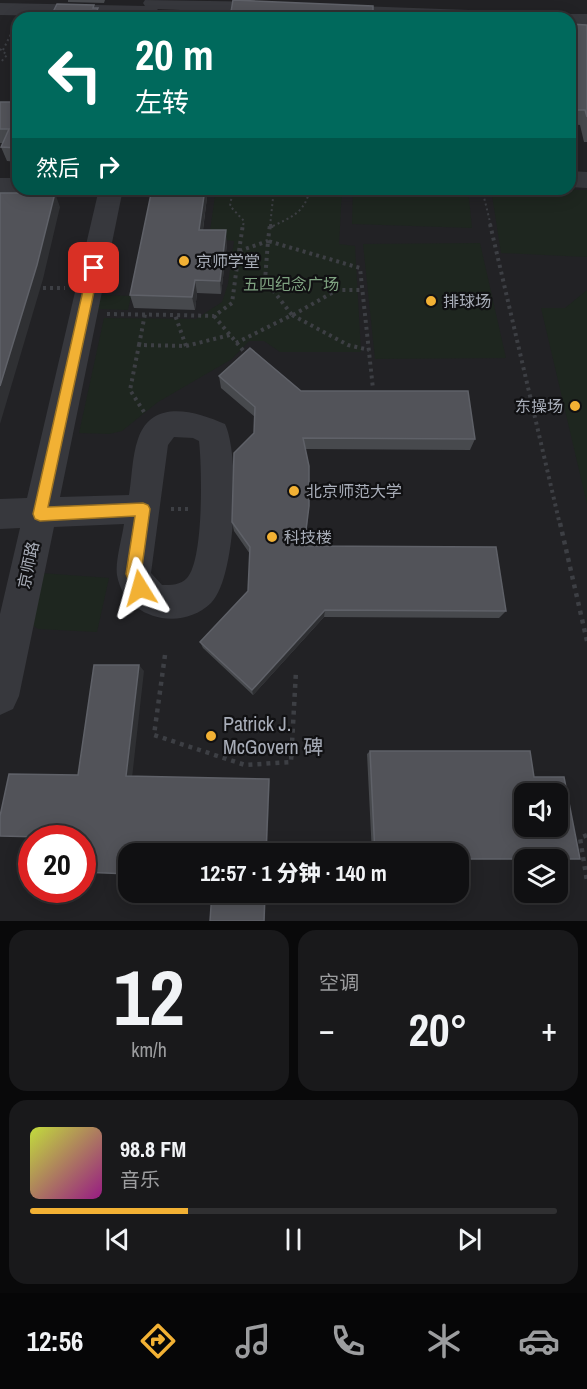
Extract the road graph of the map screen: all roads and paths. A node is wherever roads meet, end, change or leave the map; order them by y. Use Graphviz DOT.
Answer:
graph roads {
  1 [pos="151,8"];
  2 [pos="0,9"];
  3 [pos="290,9"];
  4 [pos="314,10"];
  5 [pos="444,11"];
  6 [pos="12,31"];
  7 [pos="1,50"];
  8 [pos="0,63"];
  9 [pos="110,195"];
  10 [pos="232,195"];
  11 [pos="273,195"];
  12 [pos="310,195"];
  13 [pos="483,195"];
  14 [pos="269,228"];
  15 [pos="268,241"];
  16 [pos="239,251"];
  17 [pos="27,288"];
  18 [pos="362,290"];
  19 [pos="87,301"];
  20 [pos="145,314"];
  21 [pos="176,315"];
  22 [pos="292,315"];
  23 [pos="214,316"];
  24 [pos="230,335"];
  25 [pos="236,343"];
  26 [pos="140,345"];
  27 [pos="186,346"];
  28 [pos="369,350"];
  29 [pos="250,358"];
  30 [pos="373,389"];
  31 [pos="149,421"];
  32 [pos="215,508"];
  33 [pos="143,509"];
  34 [pos="0,514"];
  35 [pos="40,514"];
  36 [pos="587,641"];
  37 [pos="165,655"];
  38 [pos="296,671"];
  39 [pos="0,696"];
  40 [pos="587,835"];
  41 [pos="587,881"];
  1 -- 2 [label="street"];
  1 -- 3 [label="street"];
  4 -- 5 [label="street"];
  6 -- 7 [label="path"];
  7 -- 8 [label="path"];
  9 -- 19 [label="street, 京师路"];
  10 -- 16 [label="path"];
  11 -- 14 [label="path"];
  12 -- 14 [label="path"];
  13 -- 36 [label="path"];
  14 -- 15 [label="path"];
  15 -- 16 [label="path"];
  15 -- 18 [label="path"];
  15 -- 22 [label="path"];
  16 -- 23 [label="path"];
  17 -- 19 [label="path"];
  18 -- 22 [label="path"];
  18 -- 28 [label="path"];
  19 -- 20 [label="path"];
  19 -- 35 [label="street, 京师路"];
  20 -- 21 [label="path"];
  20 -- 26 [label="path"];
  21 -- 23 [label="path"];
  21 -- 27 [label="path"];
  22 -- 25 [label="path"];
  22 -- 28 [label="path"];
  23 -- 24 [label="path"];
  24 -- 25 [label="path"];
  24 -- 27 [label="path"];
  25 -- 29 [label="path"];
  26 -- 27 [label="path"];
  26 -- 31 [label="path"];
  28 -- 30 [label="path"];
  32 -- 33 [label="path"];
  32 -- 33 [label="street"];
  32 -- 33 [label="street"];
  33 -- 35 [label="street"];
  34 -- 35 [label="street"];
  35 -- 39 [label="street, 京师路"];
  37 -- 38 [label="path"];
  40 -- 41 [label="path"];
}
